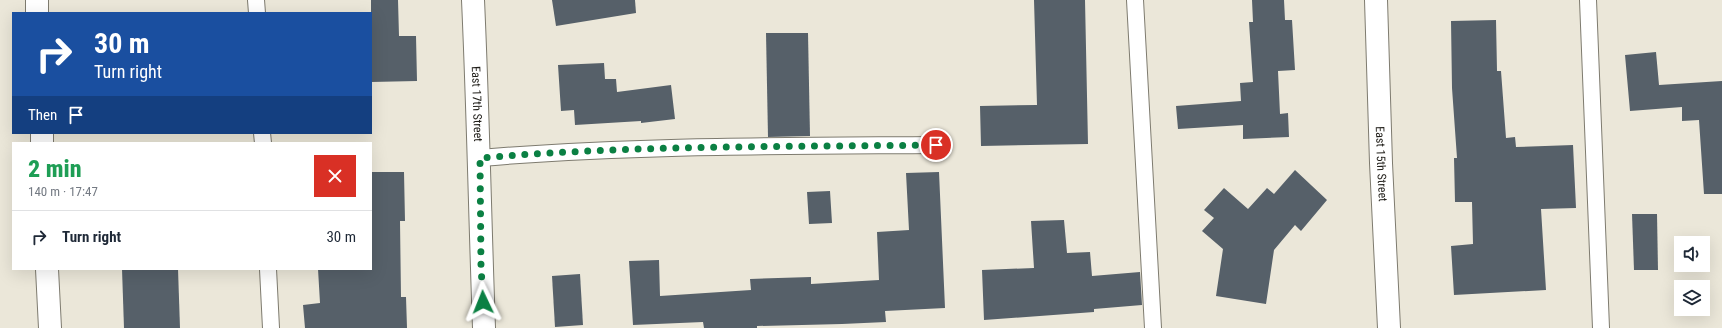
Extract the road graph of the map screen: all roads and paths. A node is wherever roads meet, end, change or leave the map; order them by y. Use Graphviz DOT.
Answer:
graph roads {
  1 [pos="37,0"];
  2 [pos="256,0"];
  3 [pos="474,0"];
  4 [pos="1135,0"];
  5 [pos="1376,0"];
  6 [pos="1588,0"];
  7 [pos="38,12"];
  8 [pos="257,12"];
  9 [pos="936,145"];
  10 [pos="480,158"];
  11 [pos="47,270"];
  12 [pos="268,270"];
  13 [pos="50,328"];
  14 [pos="271,328"];
  15 [pos="484,328"];
  16 [pos="1153,328"];
  17 [pos="1389,328"];
  18 [pos="1601,328"];
  1 -- 7 [label="street"];
  2 -- 8 [label="lane"];
  3 -- 10 [label="street, East 17th Street"];
  4 -- 16 [label="lane"];
  5 -- 17 [label="street, East 15th Street"];
  6 -- 18 [label="lane"];
  9 -- 10 [label="lane"];
  10 -- 15 [label="street, East 17th Street"];
  11 -- 13 [label="street"];
  12 -- 14 [label="lane"];
}
